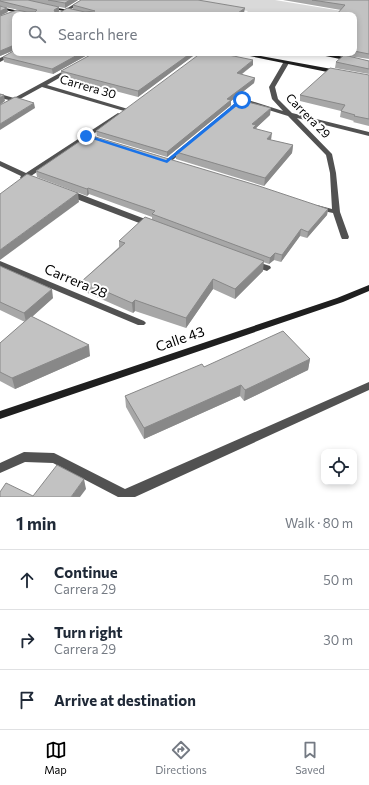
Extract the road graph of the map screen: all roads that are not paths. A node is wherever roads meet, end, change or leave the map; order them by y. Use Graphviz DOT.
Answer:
graph roads {
  1 [pos="84,0"];
  2 [pos="46,6"];
  3 [pos="0,8"];
  4 [pos="67,10"];
  5 [pos="17,12"];
  6 [pos="63,12"];
  7 [pos="77,12"];
  8 [pos="12,14"];
  9 [pos="6,17"];
  10 [pos="12,54"];
  11 [pos="252,56"];
  12 [pos="330,56"];
  13 [pos="0,60"];
  14 [pos="286,63"];
  15 [pos="369,63"];
  16 [pos="79,64"];
  17 [pos="346,74"];
  18 [pos="42,86"];
  19 [pos="0,96"];
  20 [pos="14,100"];
  21 [pos="132,105"];
  22 [pos="0,108"];
  23 [pos="126,110"];
  24 [pos="230,110"];
  25 [pos="288,114"];
  26 [pos="369,134"];
  27 [pos="86,136"];
  28 [pos="93,139"];
  29 [pos="190,143"];
  30 [pos="160,159"];
  31 [pos="0,162"];
  32 [pos="22,179"];
  33 [pos="40,182"];
  34 [pos="62,191"];
  35 [pos="306,203"];
  36 [pos="336,212"];
  37 [pos="156,227"];
  38 [pos="345,237"];
  39 [pos="242,259"];
  40 [pos="0,264"];
  41 [pos="267,268"];
  42 [pos="369,288"];
  43 [pos="141,322"];
  44 [pos="369,386"];
  45 [pos="0,415"];
  46 [pos="0,468"];
  47 [pos="127,496"];
  1 -- 4 [label="street"];
  2 -- 4 [label="street"];
  3 -- 5 [label="street"];
  4 -- 6 [label="street"];
  4 -- 7 [label="street"];
  8 -- 9 [label="street"];
  10 -- 13 [label="street"];
  11 -- 14 [label="street"];
  12 -- 15 [label="street"];
  14 -- 17 [label="street"];
  14 -- 25 [label="street, Carrera 29"];
  16 -- 18 [label="street"];
  18 -- 20 [label="street, Carrera 30"];
  18 -- 23 [label="street, Carrera 30"];
  19 -- 20 [label="street"];
  20 -- 22 [label="street, Carrera 30"];
  21 -- 23 [label="street"];
  23 -- 27 [label="street, Carrera 30"];
  24 -- 25 [label="street"];
  25 -- 26 [label="street"];
  25 -- 36 [label="street, Carrera 29"];
  27 -- 28 [label="street"];
  27 -- 32 [label="street"];
  29 -- 30 [label="street"];
  31 -- 32 [label="street"];
  32 -- 33 [label="street"];
  34 -- 37 [label="street"];
  35 -- 36 [label="street"];
  36 -- 38 [label="street, Carrera 29"];
  39 -- 41 [label="street"];
  40 -- 43 [label="street, Carrera 28"];
  42 -- 45 [label="street, Calle 43"];
  44 -- 47 [label="street"];
  46 -- 47 [label="street"];
}
